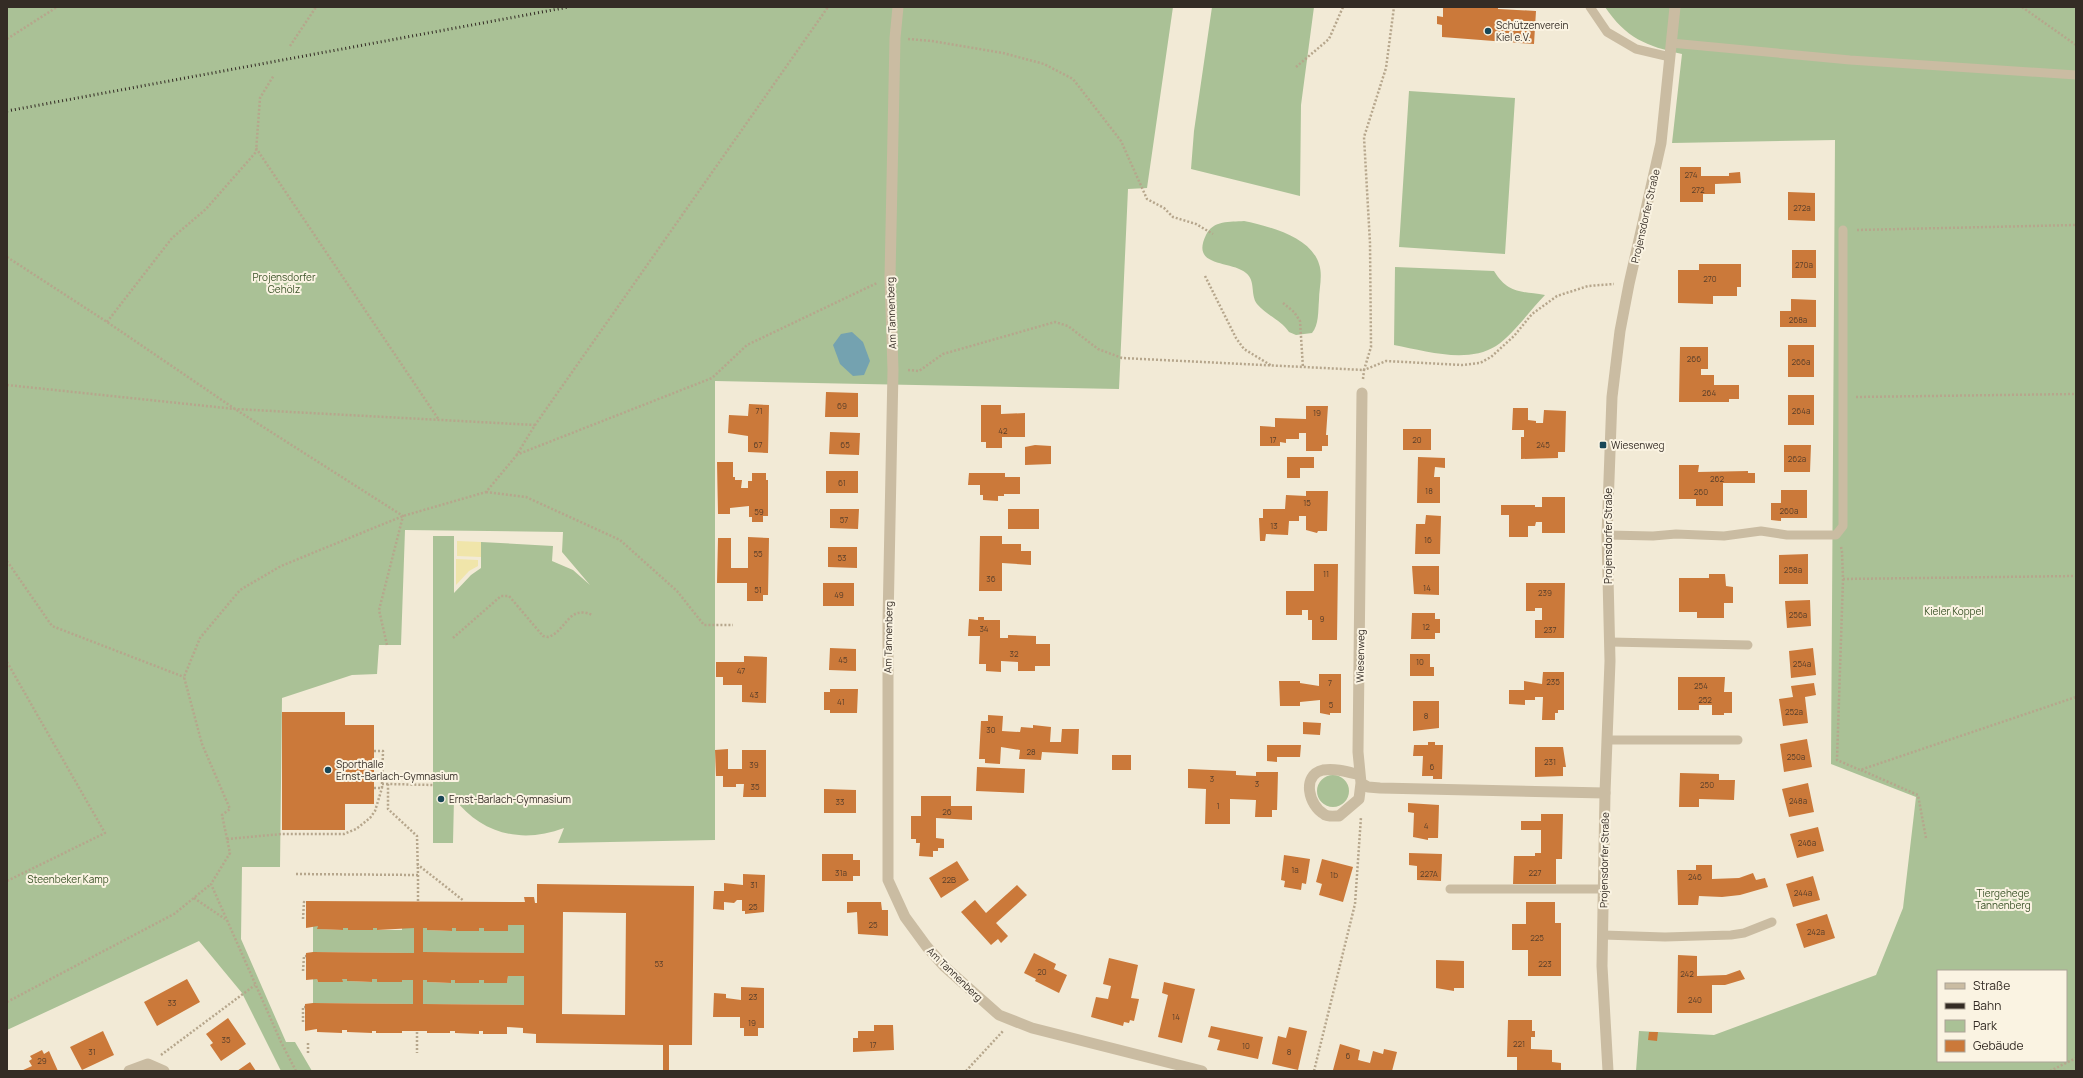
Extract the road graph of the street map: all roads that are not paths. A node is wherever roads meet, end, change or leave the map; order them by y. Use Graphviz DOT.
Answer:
graph roads {
  1 [pos="898,7"];
  2 [pos="1590,7"];
  3 [pos="1675,7"];
  4 [pos="1672,43"];
  5 [pos="1670,57"];
  6 [pos="2076,75"];
  7 [pos="1843,230"];
  8 [pos="1362,393"];
  9 [pos="1607,535"];
  10 [pos="1610,642"];
  11 [pos="1748,645"];
  12 [pos="1607,740"];
  13 [pos="1738,740"];
  14 [pos="1360,779"];
  15 [pos="1605,793"];
  16 [pos="1450,889"];
  17 [pos="1604,889"];
  18 [pos="1772,922"];
  19 [pos="1603,934"];
  20 [pos="159,1068"];
  21 [pos="129,1071"];
  22 [pos="1202,1071"];
  23 [pos="1608,1071"];
  1 -- 22 [label="street, Am Tannenberg"];
  2 -- 5 [label="lane"];
  3 -- 4 [label="street, Projensdorfer Straße"];
  4 -- 5 [label="street, Projensdorfer Straße"];
  4 -- 6 [label="lane"];
  5 -- 9 [label="street, Projensdorfer Straße"];
  7 -- 9 [label="lane"];
  8 -- 14 [label="street, Wiesenweg"];
  9 -- 10 [label="street, Projensdorfer Straße"];
  10 -- 11 [label="lane"];
  10 -- 12 [label="street, Projensdorfer Straße"];
  12 -- 13 [label="lane"];
  12 -- 15 [label="street, Projensdorfer Straße"];
  14 -- 14 [label="street, Wiesenweg"];
  14 -- 15 [label="street"];
  15 -- 17 [label="street, Projensdorfer Straße"];
  16 -- 17 [label="lane"];
  17 -- 19 [label="street, Projensdorfer Straße"];
  18 -- 19 [label="lane"];
  19 -- 23 [label="street, Projensdorfer Straße"];
  20 -- 21 [label="street"];
}
